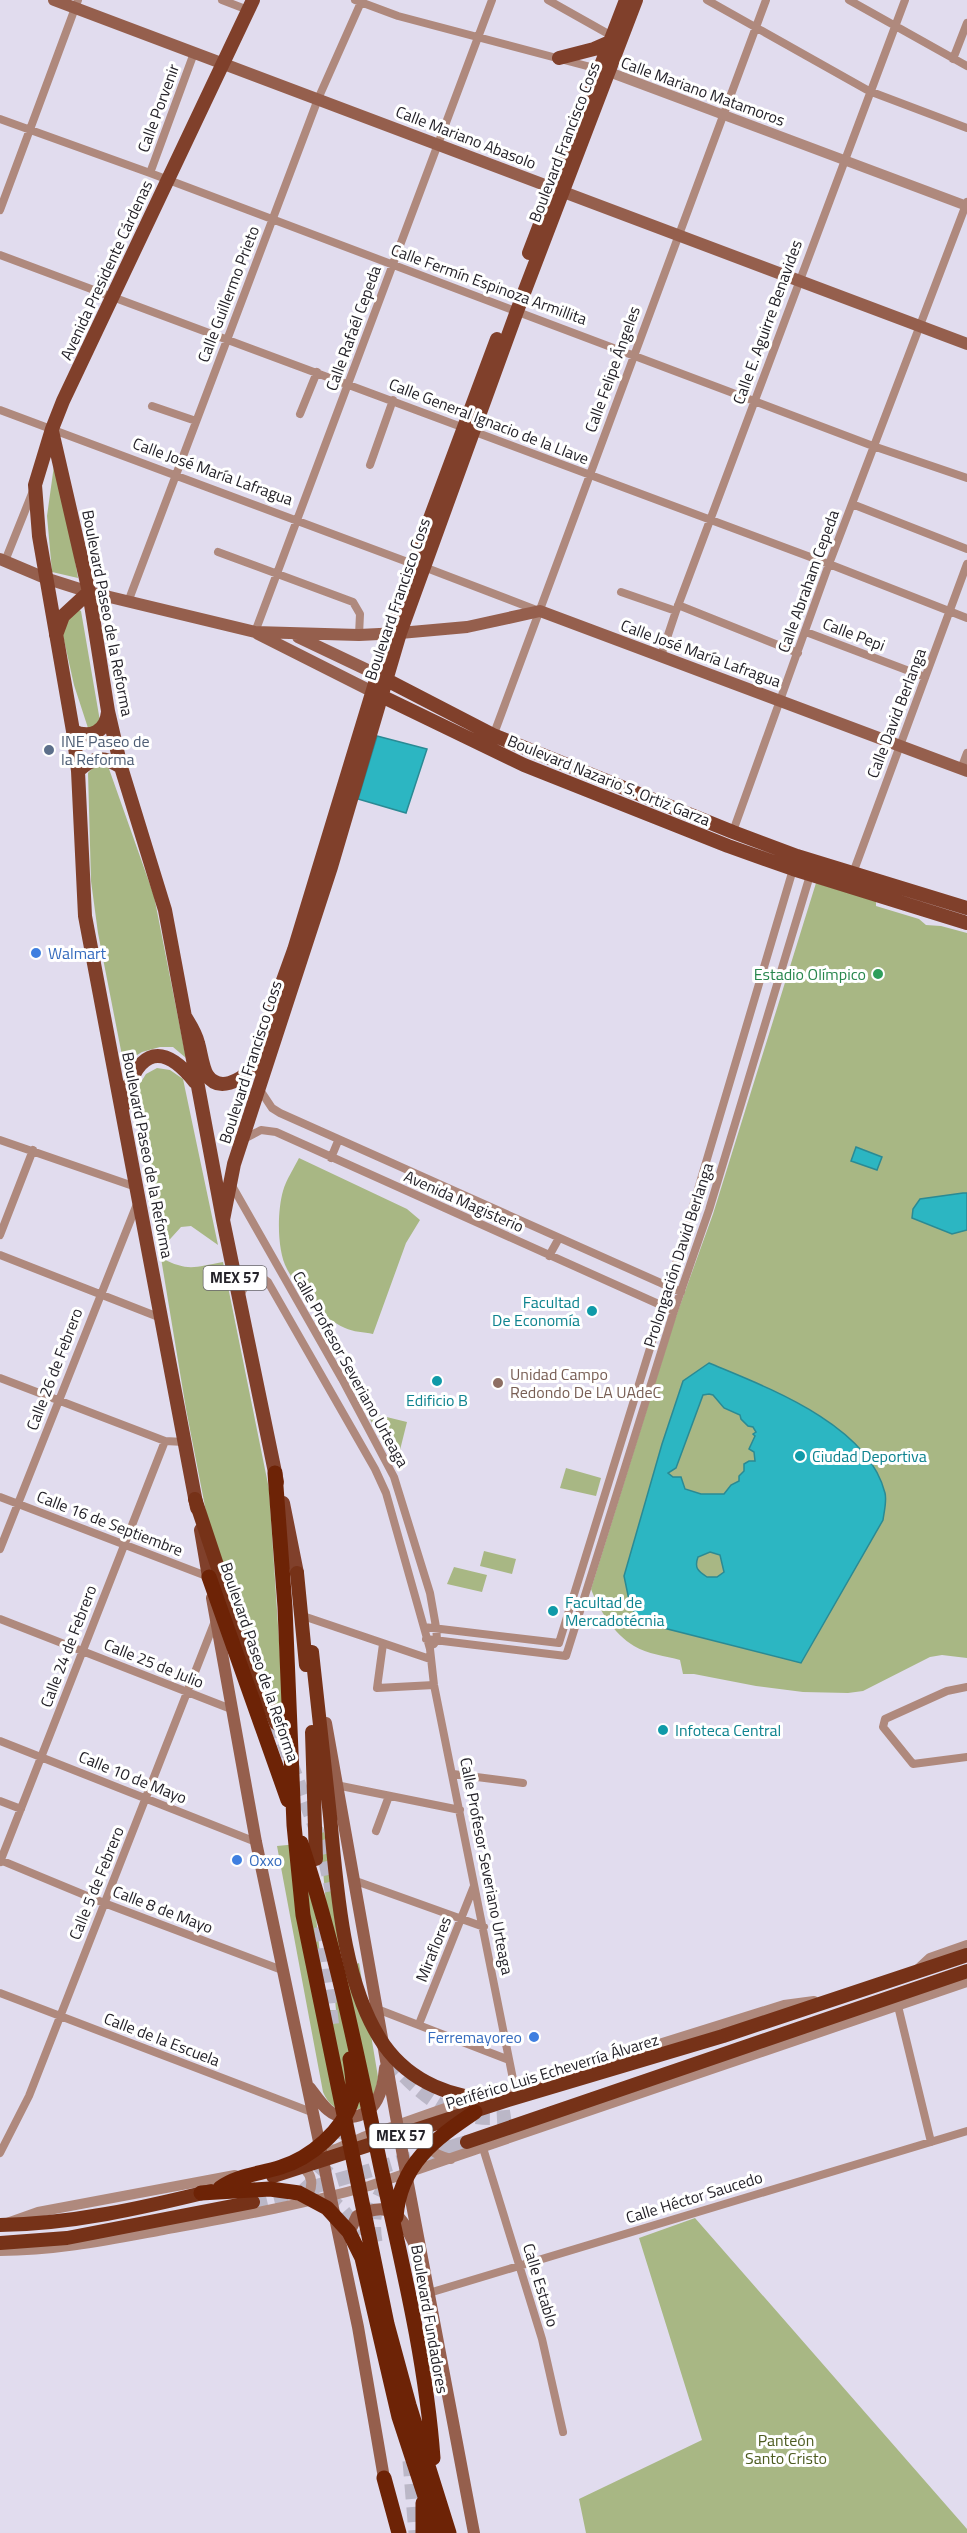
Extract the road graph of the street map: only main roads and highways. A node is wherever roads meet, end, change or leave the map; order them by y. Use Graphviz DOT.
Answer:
graph roads {
  1 [pos="54,0"];
  2 [pos="626,0"];
  3 [pos="636,0"];
  4 [pos="77,4"];
  5 [pos="250,5"];
  6 [pos="611,39"];
  7 [pos="559,58"];
  8 [pos="222,63"];
  9 [pos="604,71"];
  10 [pos="558,190"];
  11 [pos="967,344"];
  12 [pos="52,429"];
  13 [pos="35,485"];
  14 [pos="3,560"];
  15 [pos="45,578"];
  16 [pos="89,592"];
  17 [pos="255,632"];
  18 [pos="395,633"];
  19 [pos="293,634"];
  20 [pos="56,637"];
  21 [pos="382,678"];
  22 [pos="377,694"];
  23 [pos="108,711"];
  24 [pos="73,731"];
  25 [pos="120,767"];
  26 [pos="964,770"];
  27 [pos="78,771"];
  28 [pos="795,863"];
  29 [pos="813,868"];
  30 [pos="967,908"];
  31 [pos="967,922"];
  32 [pos="186,1018"];
  33 [pos="196,1084"];
  34 [pos="122,1113"];
  35 [pos="223,1220"];
  36 [pos="275,1473"];
  37 [pos="195,1499"];
  38 [pos="297,1573"];
  39 [pos="209,1577"];
  40 [pos="312,1652"];
  41 [pos="276,1723"];
  42 [pos="267,1754"];
  43 [pos="316,1859"];
  44 [pos="967,1956"];
  45 [pos="967,1971"];
  46 [pos="387,2055"];
  47 [pos="308,2085"];
  48 [pos="619,2089"];
  49 [pos="512,2095"];
  50 [pos="475,2112"];
  51 [pos="513,2116"];
  52 [pos="468,2142"];
  53 [pos="380,2160"];
  54 [pos="220,2188"];
  55 [pos="201,2193"];
  56 [pos="253,2202"];
  57 [pos="2,2225"];
  58 [pos="0,2243"];
  59 [pos="423,2263"];
  60 [pos="346,2265"];
  61 [pos="384,2478"];
  62 [pos="452,2516"];
  63 [pos="393,2533"];
  64 [pos="399,2533"];
  65 [pos="423,2533"];
  66 [pos="437,2533"];
  67 [pos="449,2533"];
  68 [pos="457,2533"];
  69 [pos="474,2533"];
  1 -- 4 [label="main road, Calle Mariano Abasolo"];
  2 -- 6 [label="main road, Boulevard Francisco Coss"];
  3 -- 9 [label="main road, Boulevard Francisco Coss"];
  4 -- 8 [label="main road, Calle Mariano Abasolo"];
  5 -- 8 [label="main road, Avenida Presidente Cárdenas"];
  6 -- 7 [label="main road"];
  6 -- 9 [label="main road, Boulevard Francisco Coss"];
  8 -- 10 [label="main road, Calle Mariano Abasolo"];
  8 -- 12 [label="main road, Avenida Presidente Cárdenas"];
  9 -- 10 [label="main road, Boulevard Francisco Coss"];
  10 -- 11 [label="main road, Calle Mariano Abasolo"];
  10 -- 18 [label="main road, Boulevard Francisco Coss"];
  12 -- 13 [label="main road, Avenida Presidente Cárdenas"];
  12 -- 16 [label="main road, Boulevard Paseo de la Reforma"];
  13 -- 15 [label="main road, Boulevard Paseo de la Reforma"];
  14 -- 15 [label="main road"];
  15 -- 16 [label="main road"];
  15 -- 20 [label="main road, Boulevard Paseo de la Reforma"];
  16 -- 17 [label="main road"];
  16 -- 20 [label="main road"];
  16 -- 23 [label="main road, Boulevard Paseo de la Reforma"];
  17 -- 19 [label="main road"];
  17 -- 22 [label="main road, Boulevard Nazario S. Ortiz Garza"];
  18 -- 19 [label="main road"];
  18 -- 21 [label="main road, Boulevard Francisco Coss"];
  18 -- 26 [label="main road, Calle José María Lafragua"];
  19 -- 21 [label="main road, Boulevard Nazario S. Ortiz Garza"];
  20 -- 24 [label="main road, Boulevard Paseo de la Reforma"];
  21 -- 22 [label="main road, Boulevard Francisco Coss"];
  21 -- 28 [label="main road, Boulevard Nazario S. Ortiz Garza"];
  22 -- 28 [label="main road, Boulevard Nazario S. Ortiz Garza"];
  22 -- 32 [label="main road, Boulevard Francisco Coss"];
  22 -- 35 [label="main road, Boulevard Francisco Coss"];
  23 -- 24 [label="main road"];
  23 -- 25 [label="main road, Boulevard Paseo de la Reforma"];
  24 -- 27 [label="main road, Boulevard Paseo de la Reforma"];
  25 -- 27 [label="main road"];
  25 -- 32 [label="main road, Boulevard Paseo de la Reforma"];
  27 -- 34 [label="main road, Boulevard Paseo de la Reforma"];
  28 -- 29 [label="main road, Boulevard Nazario S. Ortiz Garza"];
  29 -- 30 [label="main road, Boulevard Nazario S. Ortiz Garza"];
  29 -- 31 [label="main road, Boulevard Nazario S. Ortiz Garza"];
  32 -- 33 [label="main road, Boulevard Paseo de la Reforma"];
  33 -- 34 [label="main road"];
  33 -- 35 [label="main road, Boulevard Paseo de la Reforma / MEX 57"];
  34 -- 37 [label="main road, Boulevard Paseo de la Reforma / MEX 57"];
  35 -- 36 [label="main road, Boulevard Paseo de la Reforma / MEX 57"];
  36 -- 38 [label="main road, Boulevard Paseo de la Reforma"];
  36 -- 67 [label="highway, Boulevard Paseo de la Reforma / MEX 57"];
  37 -- 39 [label="main road, Boulevard Paseo de la Reforma / MEX 57"];
  37 -- 41 [label="highway"];
  38 -- 40 [label="main road"];
  38 -- 43 [label="highway"];
  39 -- 42 [label="highway, Boulevard Paseo de la Reforma / MEX 57"];
  39 -- 47 [label="main road"];
  40 -- 46 [label="main road"];
  40 -- 49 [label="highway"];
  42 -- 53 [label="highway, Boulevard Paseo de la Reforma / MEX 57"];
  42 -- 54 [label="highway"];
  44 -- 49 [label="highway, Periférico Luis Echeverría Álvarez / MEX 57"];
  45 -- 48 [label="highway"];
  46 -- 47 [label="main road"];
  46 -- 59 [label="main road"];
  47 -- 60 [label="main road"];
  48 -- 51 [label="highway"];
  48 -- 52 [label="highway"];
  49 -- 50 [label="highway, Periférico Luis Echeverría Álvarez / MEX 57"];
  50 -- 54 [label="highway, Periférico Luis Echeverría Álvarez / MEX 57"];
  50 -- 65 [label="highway"];
  53 -- 66 [label="highway, Boulevard Fundadores / MEX 57"];
  54 -- 55 [label="highway, Periférico Luis Echeverría Álvarez / MEX 57"];
  55 -- 57 [label="highway, Periférico Luis Echeverría Álvarez / MEX 57"];
  55 -- 66 [label="highway"];
  56 -- 58 [label="highway"];
  59 -- 60 [label="main road"];
  59 -- 69 [label="main road"];
  60 -- 61 [label="main road"];
  61 -- 63 [label="main road"];
  61 -- 64 [label="highway"];
  62 -- 68 [label="highway"];
}
